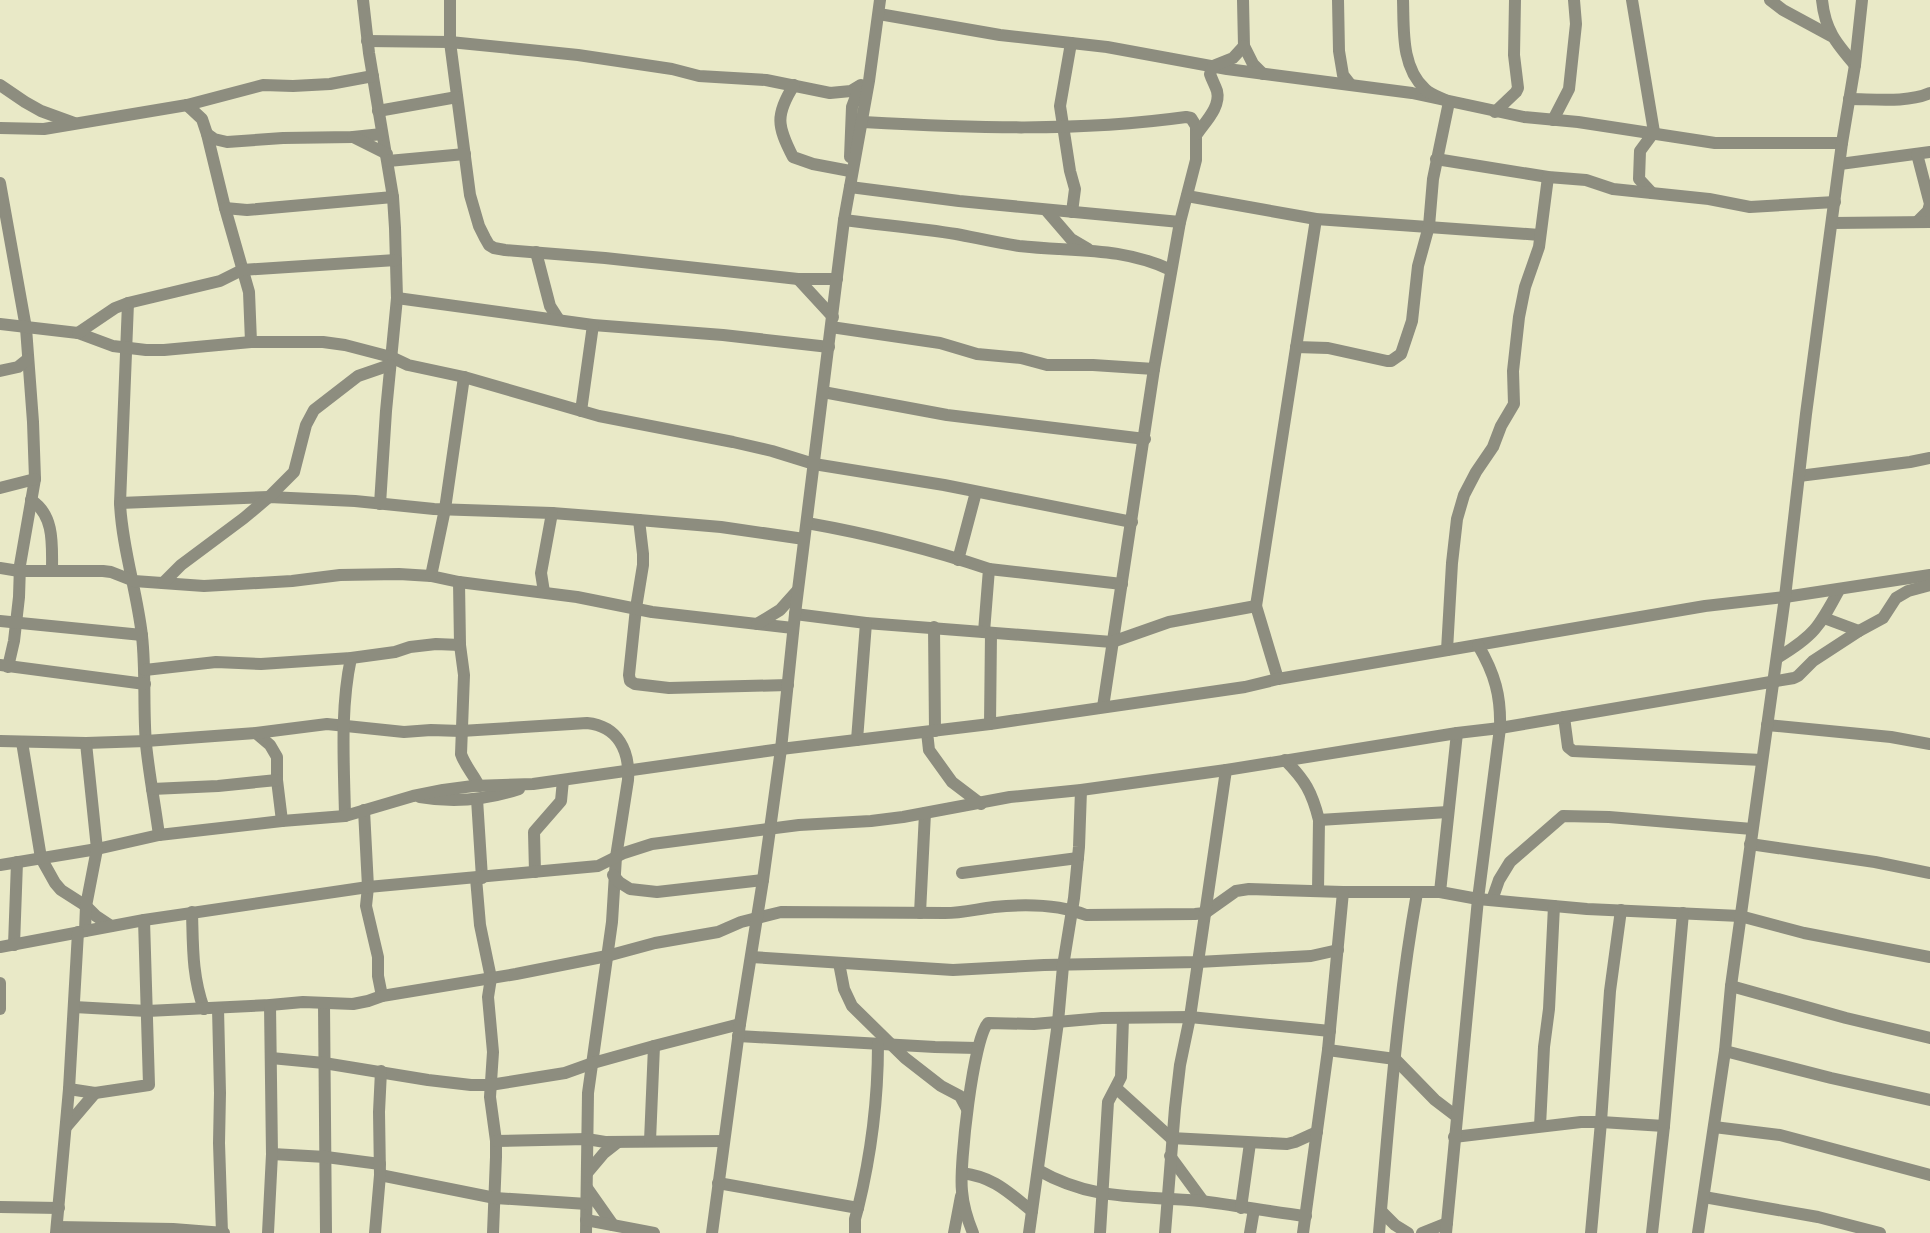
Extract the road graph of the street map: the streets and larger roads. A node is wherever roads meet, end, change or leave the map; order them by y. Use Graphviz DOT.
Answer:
graph roads {
  1 [pos="363,0"];
  2 [pos="450,0"];
  3 [pos="880,0"];
  4 [pos="1243,0"];
  5 [pos="1338,0"];
  6 [pos="1403,0"];
  7 [pos="1515,0"];
  8 [pos="1574,0"];
  9 [pos="1632,0"];
  10 [pos="1770,0"];
  11 [pos="1822,0"];
  12 [pos="1862,0"];
  13 [pos="879,14"];
  14 [pos="1831,36"];
  15 [pos="367,41"];
  16 [pos="450,42"];
  17 [pos="1070,43"];
  18 [pos="1244,46"];
  19 [pos="1855,65"];
  20 [pos="871,66"];
  21 [pos="1213,66"];
  22 [pos="1263,74"];
  23 [pos="373,76"];
  24 [pos="1343,81"];
  25 [pos="0,85"];
  26 [pos="794,85"];
  27 [pos="861,85"];
  28 [pos="830,93"];
  29 [pos="1930,93"];
  30 [pos="457,97"];
  31 [pos="1849,99"];
  32 [pos="1449,103"];
  33 [pos="187,104"];
  34 [pos="378,111"];
  35 [pos="1494,112"];
  36 [pos="1553,120"];
  37 [pos="75,123"];
  38 [pos="857,123"];
  39 [pos="1064,127"];
  40 [pos="0,128"];
  41 [pos="1654,132"];
  42 [pos="207,134"];
  43 [pos="382,134"];
  44 [pos="1197,135"];
  45 [pos="353,137"];
  46 [pos="1842,143"];
  47 [pos="1924,153"];
  48 [pos="465,154"];
  49 [pos="387,158"];
  50 [pos="1436,159"];
  51 [pos="1840,164"];
  52 [pos="1548,177"];
  53 [pos="850,180"];
  54 [pos="0,183"];
  55 [pos="1652,193"];
  56 [pos="1187,196"];
  57 [pos="393,197"];
  58 [pos="1835,202"];
  59 [pos="225,208"];
  60 [pos="247,210"];
  61 [pos="1046,210"];
  62 [pos="1072,212"];
  63 [pos="1316,219"];
  64 [pos="844,220"];
  65 [pos="1180,222"];
  66 [pos="1924,222"];
  67 [pos="1832,223"];
  68 [pos="231,226"];
  69 [pos="1429,226"];
  70 [pos="1540,235"];
  71 [pos="1088,249"];
  72 [pos="536,252"];
  73 [pos="396,260"];
  74 [pos="242,270"];
  75 [pos="1171,270"];
  76 [pos="798,279"];
  77 [pos="837,279"];
  78 [pos="397,298"];
  79 [pos="128,303"];
  80 [pos="559,320"];
  81 [pos="832,322"];
  82 [pos="0,324"];
  83 [pos="21,324"];
  84 [pos="593,325"];
  85 [pos="78,333"];
  86 [pos="251,342"];
  87 [pos="829,347"];
  88 [pos="1296,347"];
  89 [pos="127,349"];
  90 [pos="28,359"];
  91 [pos="390,361"];
  92 [pos="1154,369"];
  93 [pos="0,370"];
  94 [pos="464,377"];
  95 [pos="823,392"];
  96 [pos="581,411"];
  97 [pos="1144,439"];
  98 [pos="1930,458"];
  99 [pos="814,464"];
  100 [pos="1799,476"];
  101 [pos="35,479"];
  102 [pos="0,488"];
  103 [pos="976,492"];
  104 [pos="269,497"];
  105 [pos="31,500"];
  106 [pos="120,503"];
  107 [pos="380,504"];
  108 [pos="445,509"];
  109 [pos="552,513"];
  110 [pos="639,520"];
  111 [pos="1132,522"];
  112 [pos="807,523"];
  113 [pos="804,540"];
  114 [pos="958,560"];
  115 [pos="0,568"];
  116 [pos="989,569"];
  117 [pos="19,571"];
  118 [pos="52,571"];
  119 [pos="1930,575"];
  120 [pos="431,576"];
  121 [pos="134,581"];
  122 [pos="459,582"];
  123 [pos="163,583"];
  124 [pos="1122,584"];
  125 [pos="1930,585"];
  126 [pos="798,590"];
  127 [pos="1839,590"];
  128 [pos="544,592"];
  129 [pos="1785,597"];
  130 [pos="1256,606"];
  131 [pos="636,608"];
  132 [pos="795,614"];
  133 [pos="1824,618"];
  134 [pos="0,621"];
  135 [pos="16,622"];
  136 [pos="866,623"];
  137 [pos="757,624"];
  138 [pos="934,627"];
  139 [pos="793,628"];
  140 [pos="1859,631"];
  141 [pos="988,633"];
  142 [pos="142,635"];
  143 [pos="1112,642"];
  144 [pos="460,645"];
  145 [pos="1478,645"];
  146 [pos="1447,650"];
  147 [pos="351,658"];
  148 [pos="1777,658"];
  149 [pos="4,666"];
  150 [pos="145,670"];
  151 [pos="1278,679"];
  152 [pos="1773,681"];
  153 [pos="145,684"];
  154 [pos="788,685"];
  155 [pos="1103,707"];
  156 [pos="1564,717"];
  157 [pos="990,724"];
  158 [pos="1768,725"];
  159 [pos="345,726"];
  160 [pos="1500,728"];
  161 [pos="931,731"];
  162 [pos="461,732"];
  163 [pos="256,733"];
  164 [pos="1457,733"];
  165 [pos="857,740"];
  166 [pos="0,741"];
  167 [pos="146,741"];
  168 [pos="22,742"];
  169 [pos="86,743"];
  170 [pos="1930,744"];
  171 [pos="780,748"];
  172 [pos="1285,760"];
  173 [pos="1762,760"];
  174 [pos="629,769"];
  175 [pos="1226,770"];
  176 [pos="277,780"];
  177 [pos="563,780"];
  178 [pos="152,789"];
  179 [pos="1081,790"];
  180 [pos="478,793"];
  181 [pos="981,804"];
  182 [pos="364,810"];
  183 [pos="1448,812"];
  184 [pos="925,813"];
  185 [pos="345,816"];
  186 [pos="1319,820"];
  187 [pos="282,821"];
  188 [pos="769,829"];
  189 [pos="1752,829"];
  190 [pos="159,835"];
  191 [pos="1750,845"];
  192 [pos="97,849"];
  193 [pos="616,857"];
  194 [pos="41,858"];
  195 [pos="1078,858"];
  196 [pos="17,862"];
  197 [pos="0,865"];
  198 [pos="598,866"];
  199 [pos="535,872"];
  200 [pos="962,873"];
  201 [pos="1930,873"];
  202 [pos="615,877"];
  203 [pos="479,878"];
  204 [pos="763,880"];
  205 [pos="368,887"];
  206 [pos="1318,891"];
  207 [pos="1343,892"];
  208 [pos="1440,892"];
  209 [pos="1417,893"];
  210 [pos="1478,899"];
  211 [pos="1492,900"];
  212 [pos="86,906"];
  213 [pos="1554,906"];
  214 [pos="1072,910"];
  215 [pos="1621,910"];
  216 [pos="192,912"];
  217 [pos="920,913"];
  218 [pos="1205,913"];
  219 [pos="1682,913"];
  220 [pos="758,916"];
  221 [pos="1740,916"];
  222 [pos="144,920"];
  223 [pos="111,926"];
  224 [pos="82,931"];
  225 [pos="14,945"];
  226 [pos="0,947"];
  227 [pos="1338,950"];
  228 [pos="607,956"];
  229 [pos="751,957"];
  230 [pos="1930,957"];
  231 [pos="1198,962"];
  232 [pos="839,963"];
  233 [pos="1063,966"];
  234 [pos="491,978"];
  235 [pos="0,983"];
  236 [pos="1731,986"];
  237 [pos="382,996"];
  238 [pos="324,1004"];
  239 [pos="270,1005"];
  240 [pos="74,1007"];
  241 [pos="218,1008"];
  242 [pos="0,1009"];
  243 [pos="204,1009"];
  244 [pos="147,1011"];
  245 [pos="1190,1017"];
  246 [pos="1124,1018"];
  247 [pos="1058,1022"];
  248 [pos="739,1030"];
  249 [pos="1331,1031"];
  250 [pos="1930,1038"];
  251 [pos="884,1044"];
  252 [pos="654,1046"];
  253 [pos="952,1047"];
  254 [pos="977,1048"];
  255 [pos="1328,1050"];
  256 [pos="1725,1051"];
  257 [pos="271,1058"];
  258 [pos="1395,1059"];
  259 [pos="324,1063"];
  260 [pos="593,1063"];
  261 [pos="974,1067"];
  262 [pos="381,1071"];
  263 [pos="489,1085"];
  264 [pos="69,1088"];
  265 [pos="1116,1088"];
  266 [pos="95,1093"];
  267 [pos="1930,1100"];
  268 [pos="967,1109"];
  269 [pos="1456,1116"];
  270 [pos="1601,1122"];
  271 [pos="1540,1126"];
  272 [pos="1664,1126"];
  273 [pos="66,1127"];
  274 [pos="1714,1127"];
  275 [pos="1317,1132"];
  276 [pos="1454,1137"];
  277 [pos="1171,1138"];
  278 [pos="587,1139"];
  279 [pos="496,1141"];
  280 [pos="650,1141"];
  281 [pos="724,1141"];
  282 [pos="618,1142"];
  283 [pos="1250,1143"];
  284 [pos="272,1154"];
  285 [pos="1170,1156"];
  286 [pos="326,1157"];
  287 [pos="380,1169"];
  288 [pos="1038,1170"];
  289 [pos="588,1172"];
  290 [pos="962,1173"];
  291 [pos="1930,1175"];
  292 [pos="718,1183"];
  293 [pos="587,1188"];
  294 [pos="962,1191"];
  295 [pos="1102,1195"];
  296 [pos="495,1198"];
  297 [pos="1168,1198"];
  298 [pos="1704,1198"];
  299 [pos="1203,1202"];
  300 [pos="587,1205"];
  301 [pos="0,1207"];
  302 [pos="59,1208"];
  303 [pos="858,1208"];
  304 [pos="1247,1208"];
  305 [pos="1032,1211"];
  306 [pos="1381,1211"];
  307 [pos="1306,1216"];
  308 [pos="613,1225"];
  309 [pos="586,1226"];
  310 [pos="1446,1228"];
  311 [pos="57,1230"];
  312 [pos="104,1230"];
  313 [pos="173,1231"];
  314 [pos="223,1233"];
  315 [pos="268,1233"];
  316 [pos="326,1233"];
  317 [pos="375,1233"];
  318 [pos="493,1233"];
  319 [pos="654,1233"];
  320 [pos="712,1233"];
  321 [pos="855,1233"];
  322 [pos="954,1233"];
  323 [pos="973,1233"];
  324 [pos="1029,1233"];
  325 [pos="1100,1233"];
  326 [pos="1165,1233"];
  327 [pos="1250,1233"];
  328 [pos="1303,1233"];
  329 [pos="1379,1233"];
  330 [pos="1408,1233"];
  331 [pos="1422,1233"];
  332 [pos="1591,1233"];
  333 [pos="1652,1233"];
  334 [pos="1698,1233"];
  335 [pos="1880,1233"];
  1 -- 15 [label="street"];
  2 -- 16 [label="street"];
  3 -- 13 [label="street"];
  4 -- 18 [label="street"];
  5 -- 24 [label="street"];
  6 -- 32 [label="street"];
  7 -- 35 [label="street"];
  8 -- 36 [label="street"];
  9 -- 41 [label="street"];
  10 -- 14 [label="street"];
  11 -- 14 [label="street"];
  12 -- 19 [label="street"];
  13 -- 17 [label="street"];
  13 -- 20 [label="street"];
  14 -- 19 [label="street"];
  15 -- 16 [label="street"];
  15 -- 23 [label="street"];
  16 -- 26 [label="street"];
  16 -- 30 [label="street"];
  17 -- 21 [label="street"];
  17 -- 39 [label="street"];
  18 -- 21 [label="street"];
  18 -- 22 [label="street"];
  19 -- 31 [label="street"];
  20 -- 27 [label="street"];
  20 -- 38 [label="street"];
  21 -- 22 [label="street"];
  21 -- 44 [label="street"];
  22 -- 24 [label="street"];
  23 -- 33 [label="street"];
  23 -- 34 [label="street"];
  24 -- 32 [label="street"];
  25 -- 37 [label="street"];
  26 -- 28 [label="street"];
  26 -- 53 [label="street"];
  27 -- 28 [label="street"];
  27 -- 38 [label="street"];
  28 -- 38 [label="street"];
  29 -- 31 [label="street"];
  30 -- 34 [label="street"];
  30 -- 48 [label="street"];
  31 -- 46 [label="street"];
  32 -- 35 [label="street"];
  32 -- 50 [label="street"];
  33 -- 37 [label="street"];
  33 -- 42 [label="street"];
  34 -- 43 [label="street"];
  35 -- 36 [label="street"];
  36 -- 41 [label="street"];
  37 -- 40 [label="street"];
  38 -- 39 [label="street"];
  38 -- 53 [label="street"];
  39 -- 44 [label="street"];
  39 -- 62 [label="street"];
  41 -- 46 [label="street"];
  41 -- 55 [label="street"];
  42 -- 45 [label="street"];
  42 -- 59 [label="street"];
  43 -- 45 [label="street"];
  43 -- 49 [label="street"];
  44 -- 56 [label="street"];
  45 -- 49 [label="street"];
  46 -- 51 [label="street"];
  47 -- 51 [label="street"];
  47 -- 66 [label="street"];
  48 -- 49 [label="street"];
  48 -- 72 [label="street"];
  49 -- 57 [label="street"];
  50 -- 52 [label="street"];
  50 -- 69 [label="street"];
  51 -- 58 [label="street"];
  52 -- 55 [label="street"];
  52 -- 70 [label="street"];
  53 -- 61 [label="street"];
  53 -- 64 [label="street"];
  54 -- 83 [label="street"];
  55 -- 58 [label="street"];
  56 -- 63 [label="street"];
  56 -- 65 [label="street"];
  57 -- 60 [label="street"];
  57 -- 73 [label="street"];
  58 -- 67 [label="street"];
  59 -- 60 [label="street"];
  59 -- 68 [label="street"];
  60 -- 68 [label="street"];
  61 -- 62 [label="street"];
  61 -- 71 [label="street"];
  62 -- 65 [label="street"];
  63 -- 69 [label="street"];
  63 -- 88 [label="street"];
  64 -- 71 [label="street"];
  64 -- 77 [label="street"];
  65 -- 75 [label="street"];
  66 -- 67 [label="street"];
  67 -- 100 [label="street"];
  68 -- 74 [label="street"];
  69 -- 70 [label="street"];
  69 -- 88 [label="street"];
  70 -- 146 [label="street"];
  71 -- 75 [label="street"];
  72 -- 76 [label="street"];
  72 -- 80 [label="street"];
  73 -- 74 [label="street"];
  73 -- 78 [label="street"];
  74 -- 79 [label="street"];
  74 -- 86 [label="street"];
  75 -- 92 [label="street"];
  76 -- 77 [label="street"];
  76 -- 81 [label="street"];
  77 -- 81 [label="street"];
  78 -- 80 [label="street"];
  78 -- 91 [label="street"];
  79 -- 85 [label="street"];
  79 -- 89 [label="street"];
  80 -- 84 [label="street"];
  81 -- 87 [label="street"];
  81 -- 92 [label="street"];
  82 -- 83 [label="street"];
  83 -- 85 [label="street"];
  83 -- 90 [label="street"];
  84 -- 87 [label="street"];
  84 -- 96 [label="street"];
  85 -- 89 [label="street"];
  86 -- 89 [label="street"];
  86 -- 91 [label="street"];
  87 -- 95 [label="street"];
  88 -- 130 [label="street"];
  89 -- 106 [label="street"];
  90 -- 93 [label="street"];
  90 -- 101 [label="street"];
  91 -- 94 [label="street"];
  91 -- 104 [label="street"];
  91 -- 107 [label="street"];
  92 -- 97 [label="street"];
  94 -- 96 [label="street"];
  94 -- 108 [label="street"];
  95 -- 97 [label="street"];
  95 -- 99 [label="street"];
  96 -- 99 [label="street"];
  97 -- 111 [label="street"];
  98 -- 100 [label="street"];
  99 -- 103 [label="street"];
  99 -- 112 [label="street"];
  100 -- 129 [label="street"];
  101 -- 102 [label="street"];
  101 -- 105 [label="street"];
  103 -- 111 [label="street"];
  103 -- 114 [label="street"];
  104 -- 106 [label="street"];
  104 -- 107 [label="street"];
  104 -- 123 [label="street"];
  105 -- 117 [label="street"];
  105 -- 118 [label="street"];
  106 -- 121 [label="street"];
  107 -- 108 [label="street"];
  108 -- 109 [label="street"];
  108 -- 120 [label="street"];
  109 -- 110 [label="street"];
  109 -- 128 [label="street"];
  110 -- 113 [label="street"];
  110 -- 131 [label="street"];
  111 -- 124 [label="street"];
  112 -- 113 [label="street"];
  112 -- 114 [label="street"];
  113 -- 126 [label="street"];
  114 -- 116 [label="street"];
  115 -- 117 [label="street"];
  116 -- 124 [label="street"];
  116 -- 141 [label="street"];
  117 -- 118 [label="street"];
  117 -- 135 [label="street"];
  118 -- 121 [label="street"];
  119 -- 127 [label="street"];
  120 -- 122 [label="street"];
  120 -- 123 [label="street"];
  121 -- 123 [label="street"];
  121 -- 142 [label="street"];
  122 -- 128 [label="street"];
  122 -- 144 [label="street"];
  124 -- 143 [label="street"];
  125 -- 140 [label="street"];
  126 -- 132 [label="street"];
  126 -- 137 [label="street"];
  127 -- 129 [label="street"];
  127 -- 133 [label="street"];
  128 -- 131 [label="street"];
  129 -- 145 [label="street"];
  129 -- 148 [label="street"];
  130 -- 143 [label="street"];
  130 -- 151 [label="street"];
  131 -- 137 [label="street"];
  131 -- 154 [label="street"];
  132 -- 136 [label="street"];
  132 -- 139 [label="street"];
  133 -- 140 [label="street"];
  133 -- 148 [label="street"];
  134 -- 135 [label="street"];
  135 -- 142 [label="street"];
  135 -- 149 [label="street"];
  136 -- 138 [label="street"];
  136 -- 165 [label="street"];
  137 -- 139 [label="street"];
  138 -- 141 [label="street"];
  138 -- 161 [label="street"];
  139 -- 154 [label="street"];
  140 -- 152 [label="street"];
  141 -- 143 [label="street"];
  141 -- 157 [label="street"];
  142 -- 150 [label="street"];
  143 -- 155 [label="street"];
  144 -- 147 [label="street"];
  144 -- 162 [label="street"];
  145 -- 146 [label="street"];
  145 -- 160 [label="street"];
  146 -- 151 [label="street"];
  147 -- 150 [label="street"];
  147 -- 159 [label="street"];
  148 -- 152 [label="street"];
  149 -- 153 [label="street"];
  150 -- 153 [label="street"];
  151 -- 155 [label="street"];
  152 -- 156 [label="street"];
  152 -- 158 [label="street"];
  153 -- 167 [label="street"];
  154 -- 171 [label="street"];
  155 -- 157 [label="street"];
  156 -- 160 [label="street"];
  156 -- 173 [label="street"];
  157 -- 161 [label="street"];
  158 -- 170 [label="street"];
  158 -- 173 [label="street"];
  159 -- 162 [label="street"];
  159 -- 163 [label="street"];
  159 -- 185 [label="street"];
  160 -- 164 [label="street"];
  160 -- 210 [label="street"];
  161 -- 165 [label="street"];
  161 -- 181 [label="street"];
  162 -- 174 [label="street"];
  162 -- 180 [label="street"];
  163 -- 167 [label="street"];
  163 -- 176 [label="street"];
  164 -- 172 [label="street"];
  164 -- 183 [label="street"];
  165 -- 171 [label="street"];
  166 -- 168 [label="street"];
  167 -- 169 [label="street"];
  167 -- 178 [label="street"];
  168 -- 169 [label="street"];
  168 -- 194 [label="street"];
  169 -- 192 [label="street"];
  171 -- 174 [label="street"];
  171 -- 188 [label="street"];
  172 -- 175 [label="street"];
  172 -- 186 [label="street"];
  173 -- 189 [label="street"];
  174 -- 177 [label="street"];
  174 -- 193 [label="street"];
  175 -- 179 [label="street"];
  175 -- 218 [label="street"];
  176 -- 178 [label="street"];
  176 -- 187 [label="street"];
  177 -- 180 [label="street"];
  177 -- 199 [label="street"];
  178 -- 190 [label="street"];
  179 -- 181 [label="street"];
  179 -- 195 [label="street"];
  180 -- 182 [label="street"];
  180 -- 203 [label="street"];
  181 -- 184 [label="street"];
  182 -- 185 [label="street"];
  182 -- 205 [label="street"];
  183 -- 186 [label="street"];
  183 -- 208 [label="street"];
  184 -- 188 [label="street"];
  184 -- 217 [label="street"];
  185 -- 187 [label="street"];
  186 -- 206 [label="street"];
  187 -- 190 [label="street"];
  188 -- 193 [label="street"];
  188 -- 204 [label="street"];
  189 -- 191 [label="street"];
  189 -- 211 [label="street"];
  190 -- 192 [label="street"];
  191 -- 201 [label="street"];
  191 -- 221 [label="street"];
  192 -- 194 [label="street"];
  192 -- 212 [label="street"];
  193 -- 198 [label="street"];
  193 -- 202 [label="street"];
  194 -- 196 [label="street"];
  194 -- 212 [label="street"];
  195 -- 200 [label="street"];
  195 -- 214 [label="street"];
  196 -- 197 [label="street"];
  196 -- 225 [label="street"];
  198 -- 199 [label="street"];
  198 -- 202 [label="street"];
  199 -- 203 [label="street"];
  202 -- 204 [label="street"];
  202 -- 228 [label="street"];
  203 -- 205 [label="street"];
  203 -- 234 [label="street"];
  204 -- 220 [label="street"];
  205 -- 216 [label="street"];
  205 -- 237 [label="street"];
  206 -- 207 [label="street"];
  206 -- 218 [label="street"];
  207 -- 209 [label="street"];
  207 -- 227 [label="street"];
  208 -- 209 [label="street"];
  208 -- 210 [label="street"];
  209 -- 258 [label="street"];
  210 -- 211 [label="street"];
  210 -- 269 [label="street"];
  211 -- 213 [label="street"];
  212 -- 223 [label="street"];
  212 -- 224 [label="street"];
  213 -- 215 [label="street"];
  213 -- 271 [label="street"];
  214 -- 217 [label="street"];
  214 -- 218 [label="street"];
  214 -- 233 [label="street"];
  215 -- 219 [label="street"];
  215 -- 270 [label="street"];
  216 -- 222 [label="street"];
  216 -- 243 [label="street"];
  217 -- 220 [label="street"];
  218 -- 231 [label="street"];
  219 -- 221 [label="street"];
  219 -- 272 [label="street"];
  220 -- 228 [label="street"];
  220 -- 229 [label="street"];
  221 -- 230 [label="street"];
  221 -- 236 [label="street"];
  222 -- 223 [label="street"];
  222 -- 244 [label="street"];
  223 -- 224 [label="street"];
  224 -- 225 [label="street"];
  224 -- 240 [label="street"];
  225 -- 226 [label="street"];
  227 -- 231 [label="street"];
  227 -- 249 [label="street"];
  228 -- 234 [label="street"];
  228 -- 260 [label="street"];
  229 -- 232 [label="street"];
  229 -- 248 [label="street"];
  231 -- 233 [label="street"];
  231 -- 245 [label="street"];
  232 -- 233 [label="street"];
  232 -- 251 [label="street"];
  233 -- 247 [label="street"];
  234 -- 237 [label="street"];
  234 -- 263 [label="street"];
  235 -- 242 [label="street"];
  236 -- 250 [label="street"];
  236 -- 256 [label="street"];
  237 -- 238 [label="street"];
  238 -- 239 [label="street"];
  238 -- 259 [label="street"];
  239 -- 241 [label="street"];
  239 -- 257 [label="street"];
  240 -- 244 [label="street"];
  240 -- 264 [label="street"];
  241 -- 243 [label="street"];
  241 -- 314 [label="street"];
  243 -- 244 [label="street"];
  244 -- 266 [label="street"];
  245 -- 246 [label="street"];
  245 -- 249 [label="street"];
  245 -- 277 [label="street"];
  246 -- 247 [label="street"];
  246 -- 265 [label="street"];
  247 -- 254 [label="street"];
  247 -- 288 [label="street"];
  248 -- 251 [label="street"];
  248 -- 252 [label="street"];
  248 -- 281 [label="street"];
  249 -- 255 [label="street"];
  251 -- 253 [label="street"];
  251 -- 268 [label="street"];
  251 -- 303 [label="street"];
  252 -- 260 [label="street"];
  252 -- 280 [label="street"];
  253 -- 254 [label="street"];
  253 -- 261 [label="street"];
  254 -- 261 [label="street"];
  255 -- 258 [label="street"];
  255 -- 275 [label="street"];
  256 -- 267 [label="street"];
  256 -- 274 [label="street"];
  257 -- 259 [label="street"];
  257 -- 284 [label="street"];
  258 -- 269 [label="street"];
  258 -- 306 [label="street"];
  259 -- 262 [label="street"];
  259 -- 286 [label="street"];
  260 -- 263 [label="street"];
  260 -- 278 [label="street"];
  261 -- 268 [label="street"];
  262 -- 263 [label="street"];
  262 -- 287 [label="street"];
  263 -- 279 [label="street"];
  264 -- 266 [label="street"];
  264 -- 273 [label="street"];
  265 -- 277 [label="street"];
  265 -- 295 [label="street"];
  266 -- 273 [label="street"];
  268 -- 290 [label="street"];
  269 -- 276 [label="street"];
  270 -- 271 [label="street"];
  270 -- 272 [label="street"];
  270 -- 332 [label="street"];
  271 -- 276 [label="street"];
  272 -- 333 [label="street"];
  273 -- 302 [label="street"];
  274 -- 291 [label="street"];
  274 -- 298 [label="street"];
  275 -- 283 [label="street"];
  275 -- 307 [label="street"];
  276 -- 310 [label="street"];
  277 -- 283 [label="street"];
  277 -- 285 [label="street"];
  278 -- 279 [label="street"];
  278 -- 282 [label="street"];
  278 -- 289 [label="street"];
  279 -- 296 [label="street"];
  280 -- 281 [label="street"];
  280 -- 282 [label="street"];
  281 -- 292 [label="street"];
  282 -- 289 [label="street"];
  283 -- 304 [label="street"];
  284 -- 286 [label="street"];
  284 -- 315 [label="street"];
  285 -- 297 [label="street"];
  285 -- 299 [label="street"];
  286 -- 287 [label="street"];
  286 -- 316 [label="street"];
  287 -- 296 [label="street"];
  287 -- 317 [label="street"];
  288 -- 295 [label="street"];
  288 -- 305 [label="street"];
  289 -- 293 [label="street"];
  290 -- 294 [label="street"];
  290 -- 305 [label="street"];
  292 -- 303 [label="street"];
  292 -- 320 [label="street"];
  293 -- 300 [label="street"];
  293 -- 308 [label="street"];
  294 -- 322 [label="street"];
  294 -- 323 [label="street"];
  295 -- 297 [label="street"];
  295 -- 325 [label="street"];
  296 -- 300 [label="street"];
  296 -- 318 [label="street"];
  297 -- 299 [label="street"];
  297 -- 326 [label="street"];
  298 -- 334 [label="street"];
  298 -- 335 [label="street"];
  299 -- 304 [label="street"];
  300 -- 309 [label="street"];
  301 -- 302 [label="street"];
  302 -- 311 [label="street"];
  303 -- 321 [label="street"];
  304 -- 307 [label="street"];
  304 -- 327 [label="street"];
  305 -- 324 [label="street"];
  306 -- 329 [label="street"];
  306 -- 330 [label="street"];
  307 -- 328 [label="street"];
  308 -- 309 [label="street"];
  308 -- 319 [label="street"];
  310 -- 331 [label="street"];
  311 -- 312 [label="street"];
  312 -- 313 [label="street"];
  313 -- 314 [label="street"];
}
